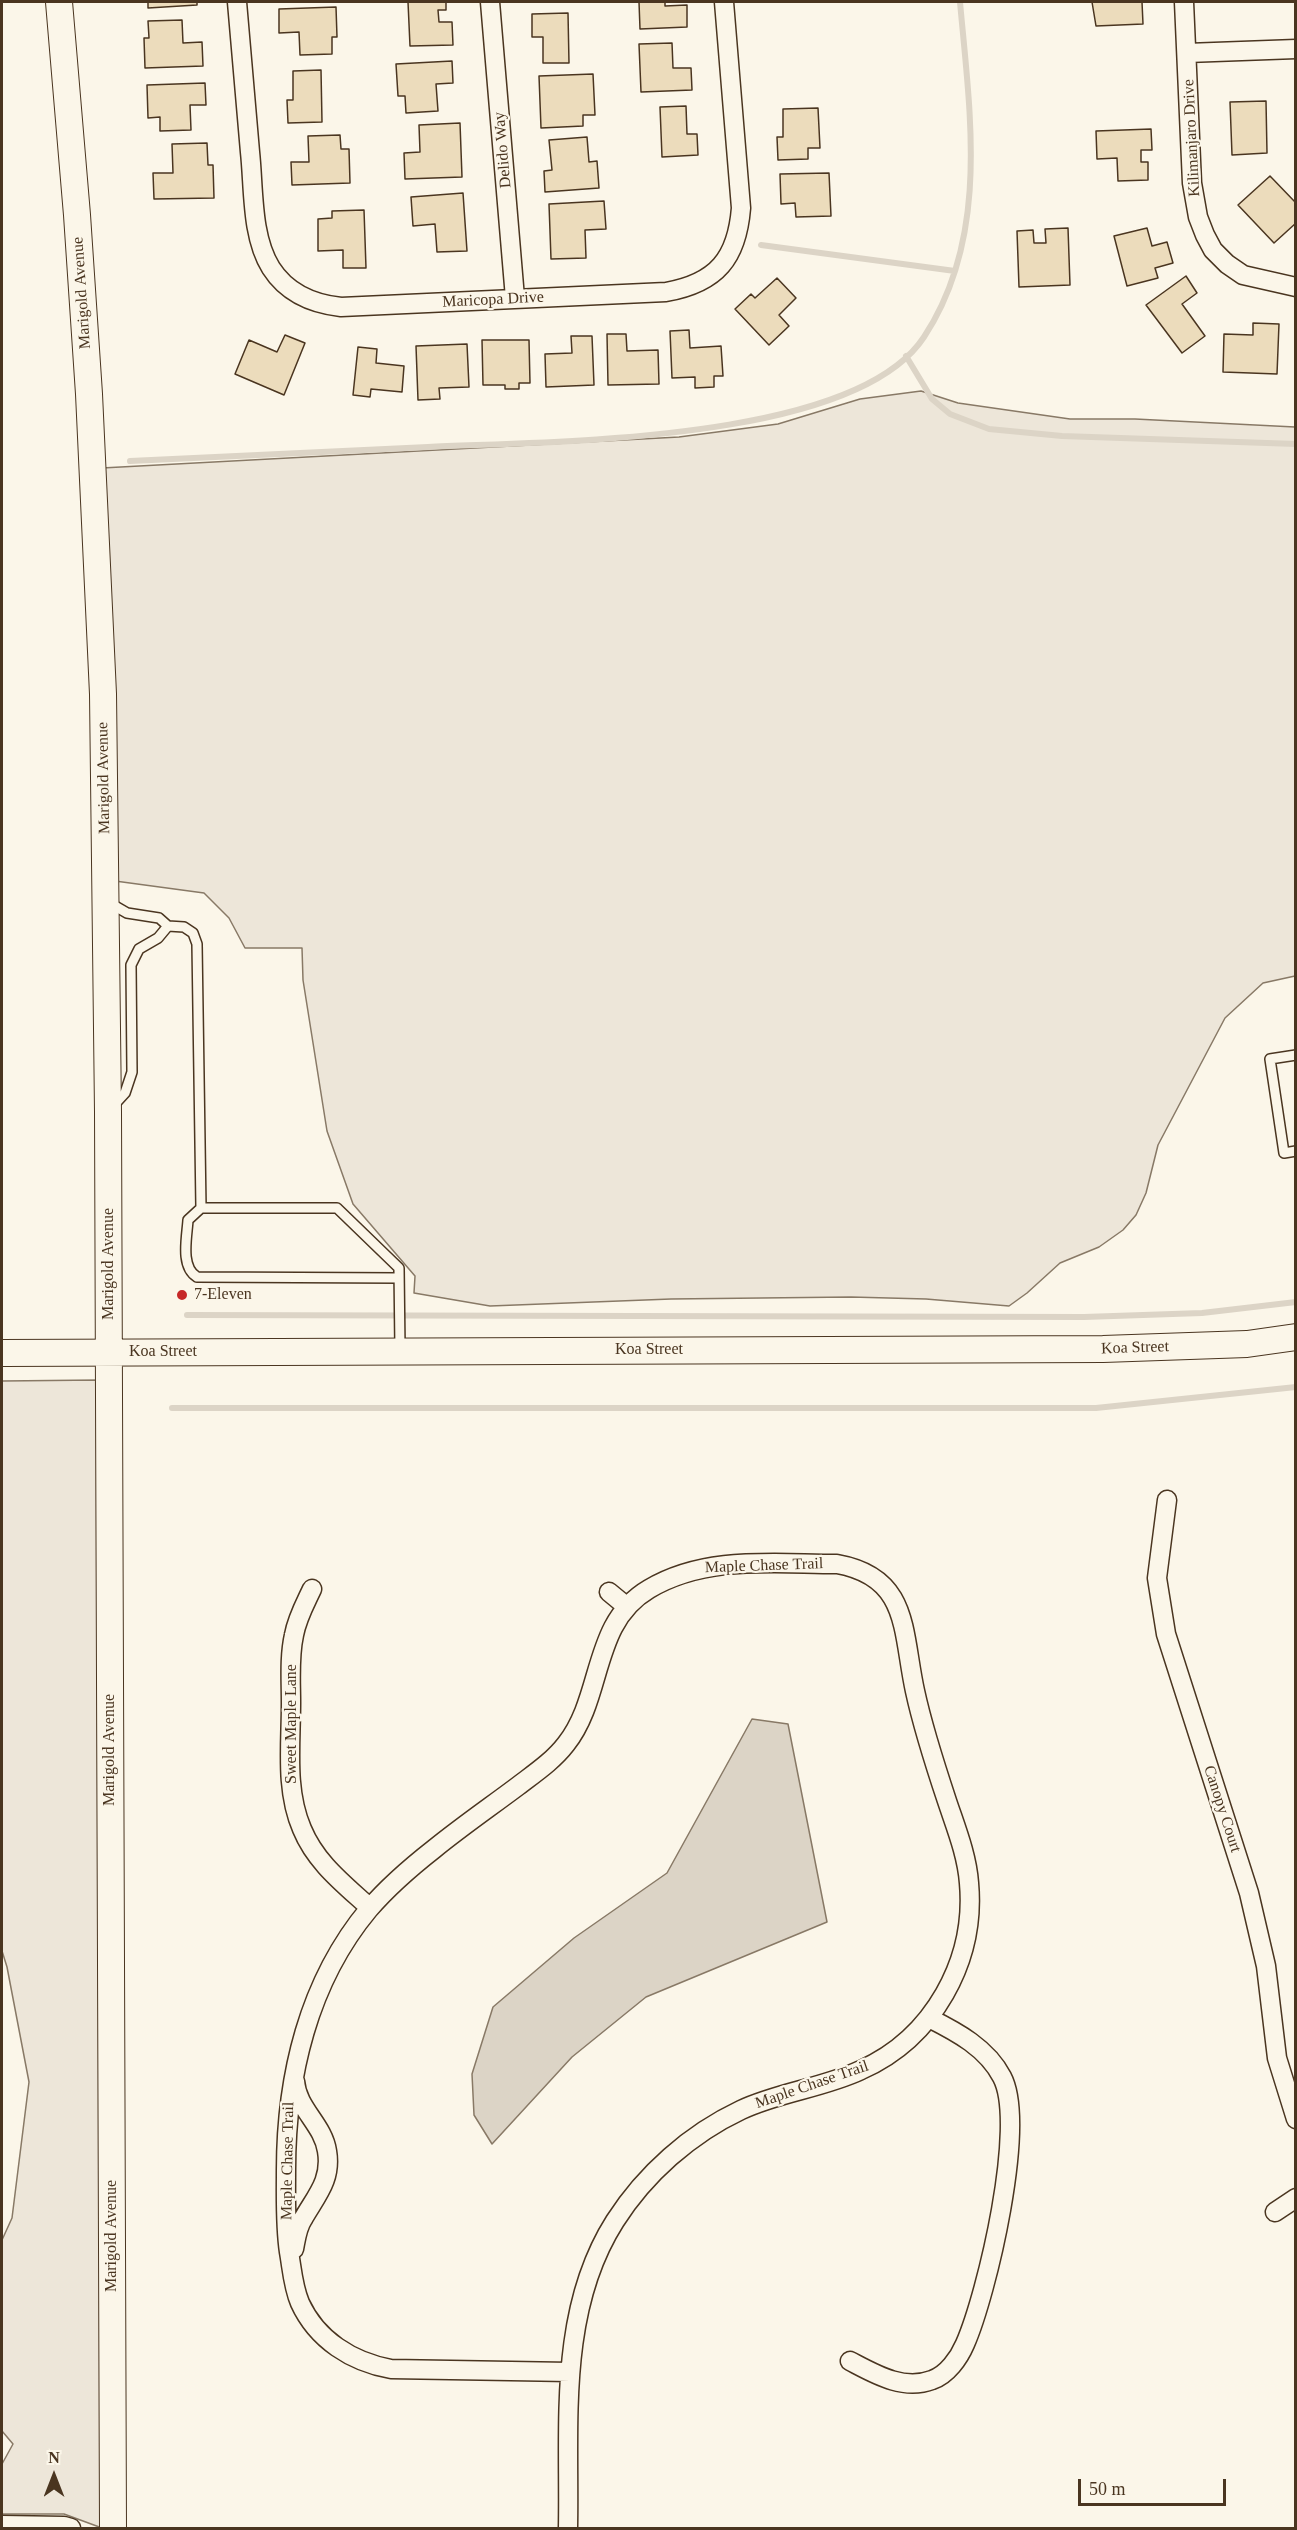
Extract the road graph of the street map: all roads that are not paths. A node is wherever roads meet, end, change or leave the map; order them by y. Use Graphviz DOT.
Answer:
graph roads {
  1 [pos="59,2"];
  2 [pos="237,2"];
  3 [pos="490,2"];
  4 [pos="724,2"];
  5 [pos="1184,2"];
  6 [pos="1296,49"];
  7 [pos="1187,53"];
  8 [pos="1296,287"];
  9 [pos="515,298"];
  10 [pos="105,900"];
  11 [pos="168,926"];
  12 [pos="1296,1055"];
  13 [pos="108,1112"];
  14 [pos="1296,1151"];
  15 [pos="201,1208"];
  16 [pos="399,1278"];
  17 [pos="1296,1337"];
  18 [pos="400,1351"];
  19 [pos="2,1353"];
  20 [pos="109,1353"];
  21 [pos="1167,1500"];
  22 [pos="312,1589"];
  23 [pos="609,1592"];
  24 [pos="626,1606"];
  25 [pos="370,1908"];
  26 [pos="929,2018"];
  27 [pos="295,2067"];
  28 [pos="1296,2119"];
  29 [pos="1296,2198"];
  30 [pos="1275,2212"];
  31 [pos="291,2265"];
  32 [pos="850,2361"];
  33 [pos="570,2372"];
  34 [pos="2,2526"];
  35 [pos="71,2529"];
  36 [pos="113,2529"];
  37 [pos="568,2529"];
  1 -- 10 [label="main road, Marigold Avenue"];
  2 -- 9 [label="street, Maricopa Drive"];
  3 -- 9 [label="street, Delido Way"];
  4 -- 9 [label="street, Maricopa Drive"];
  5 -- 7 [label="street, Kilimanjaro Drive"];
  6 -- 7 [label="street"];
  7 -- 8 [label="street, Kilimanjaro Drive"];
  10 -- 11 [label="lane"];
  10 -- 13 [label="main road, Marigold Avenue"];
  11 -- 13 [label="lane"];
  11 -- 15 [label="lane"];
  12 -- 14 [label="lane"];
  13 -- 20 [label="main road, Marigold Avenue"];
  15 -- 16 [label="lane"];
  15 -- 16 [label="lane"];
  16 -- 18 [label="lane"];
  17 -- 18 [label="main road, Koa Street"];
  18 -- 20 [label="main road, Koa Street"];
  19 -- 20 [label="main road, Koa Street"];
  20 -- 36 [label="main road, Marigold Avenue"];
  21 -- 28 [label="street, Canopy Court"];
  22 -- 25 [label="street, Sweet Maple Lane"];
  23 -- 24 [label="street"];
  24 -- 25 [label="street, Maple Chase Trail"];
  24 -- 26 [label="street, Maple Chase Trail"];
  25 -- 27 [label="street, Maple Chase Trail"];
  26 -- 32 [label="street"];
  26 -- 33 [label="street, Maple Chase Trail"];
  27 -- 31 [label="street, Maple Chase Trail"];
  27 -- 31 [label="street"];
  29 -- 30 [label="street"];
  31 -- 33 [label="street, Maple Chase Trail"];
  33 -- 37 [label="street, Maple Chase Trail"];
  34 -- 35 [label="street"];
}
